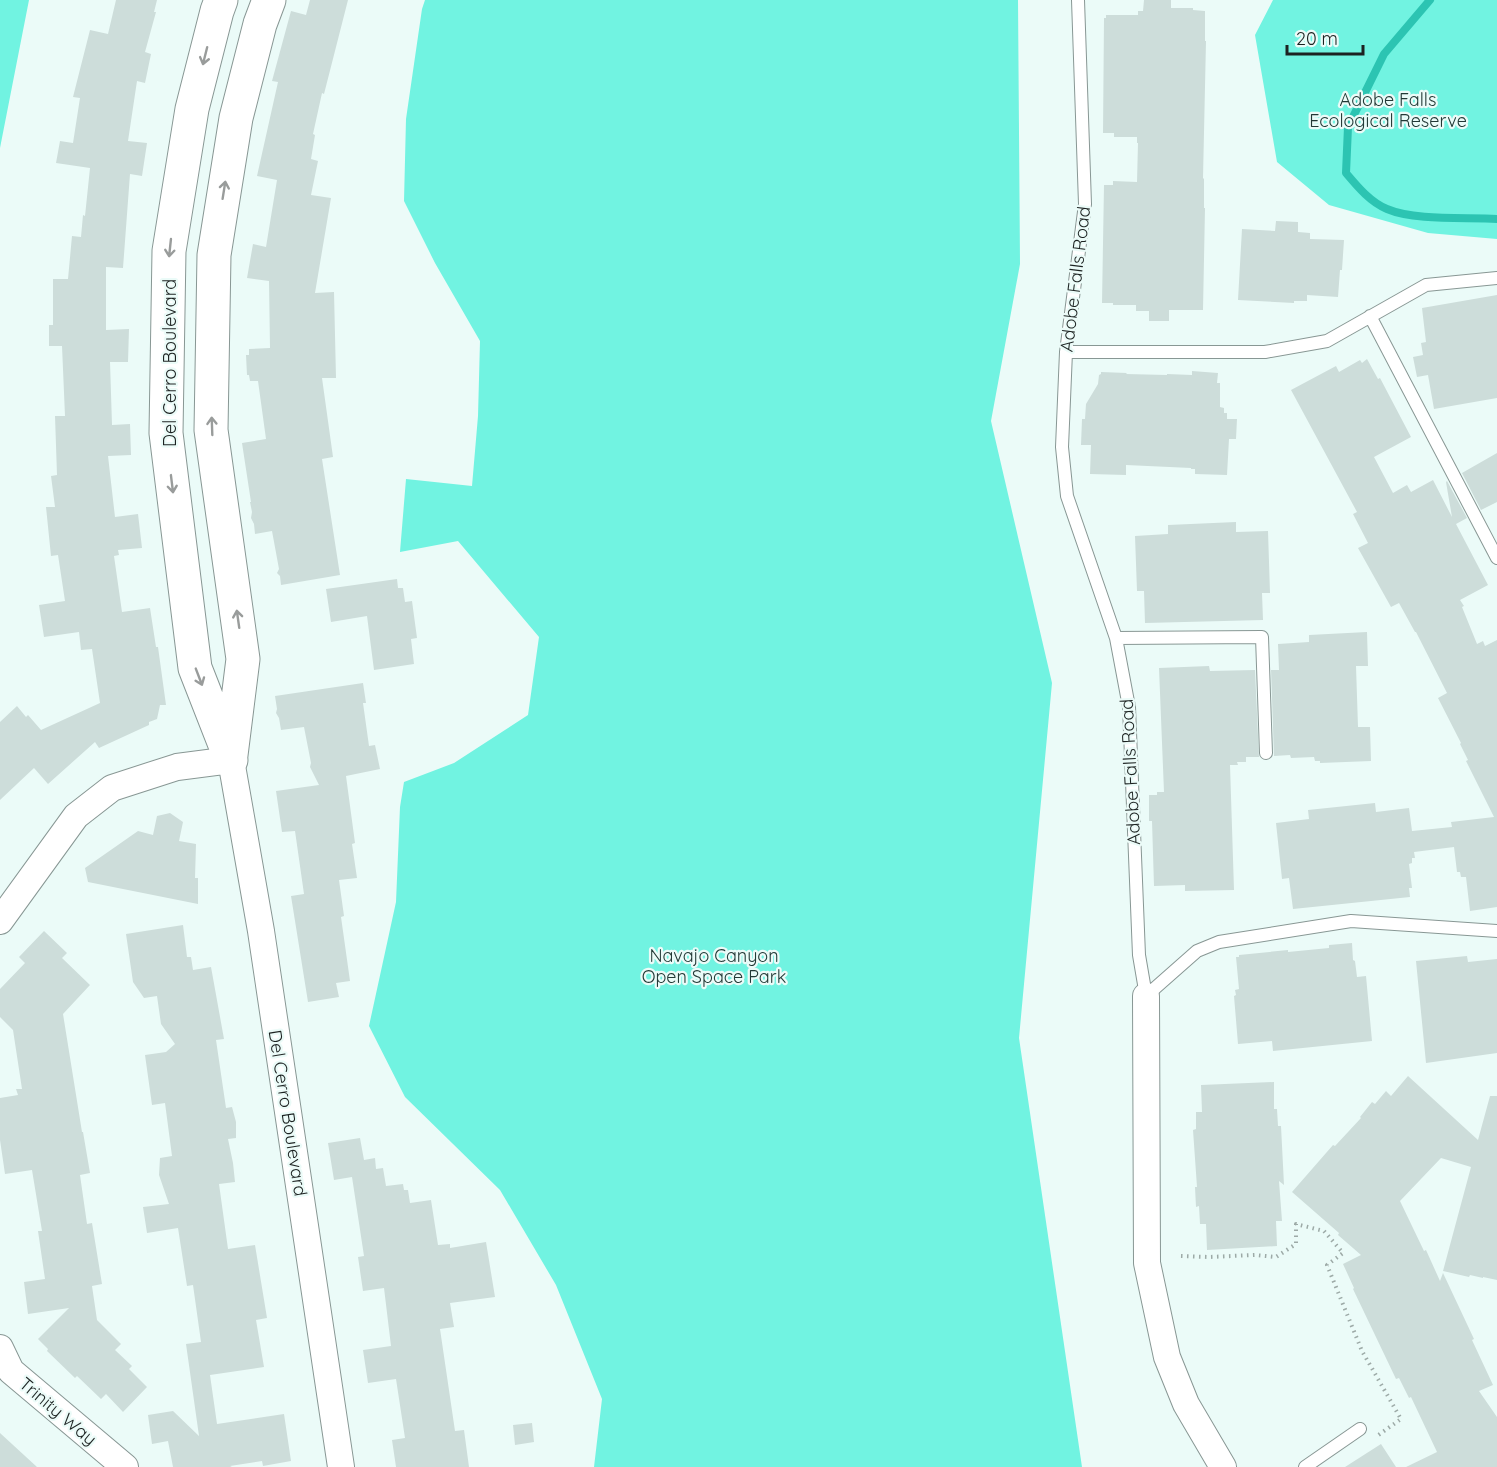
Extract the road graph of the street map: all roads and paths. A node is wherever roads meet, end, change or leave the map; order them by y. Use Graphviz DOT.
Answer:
graph roads {
  1 [pos="221,0"];
  2 [pos="269,0"];
  3 [pos="1078,0"];
  4 [pos="1497,278"];
  5 [pos="1371,316"];
  6 [pos="1066,352"];
  7 [pos="1497,558"];
  8 [pos="1116,638"];
  9 [pos="1266,753"];
  10 [pos="231,760"];
  11 [pos="0,921"];
  12 [pos="1497,931"];
  13 [pos="1146,996"];
  14 [pos="1181,1256"];
  15 [pos="0,1348"];
  16 [pos="1360,1429"];
  17 [pos="1373,1439"];
  18 [pos="125,1467"];
  19 [pos="341,1467"];
  20 [pos="1223,1467"];
  21 [pos="1305,1467"];
  1 -- 10 [label="street, Del Cerro Boulevard, one-way"];
  10 -- 2 [label="street, Del Cerro Boulevard, one-way"];
  3 -- 6 [label="lane, Adobe Falls Road"];
  4 -- 5 [label="lane"];
  5 -- 6 [label="lane"];
  5 -- 7 [label="lane"];
  6 -- 8 [label="lane, Adobe Falls Road"];
  8 -- 9 [label="lane"];
  8 -- 13 [label="lane, Adobe Falls Road"];
  10 -- 11 [label="street"];
  10 -- 19 [label="street, Del Cerro Boulevard"];
  12 -- 13 [label="lane"];
  13 -- 20 [label="street, Adobe Falls Road"];
  14 -- 17 [label="path"];
  15 -- 18 [label="street, Trinity Way"];
  16 -- 21 [label="lane"];
}
